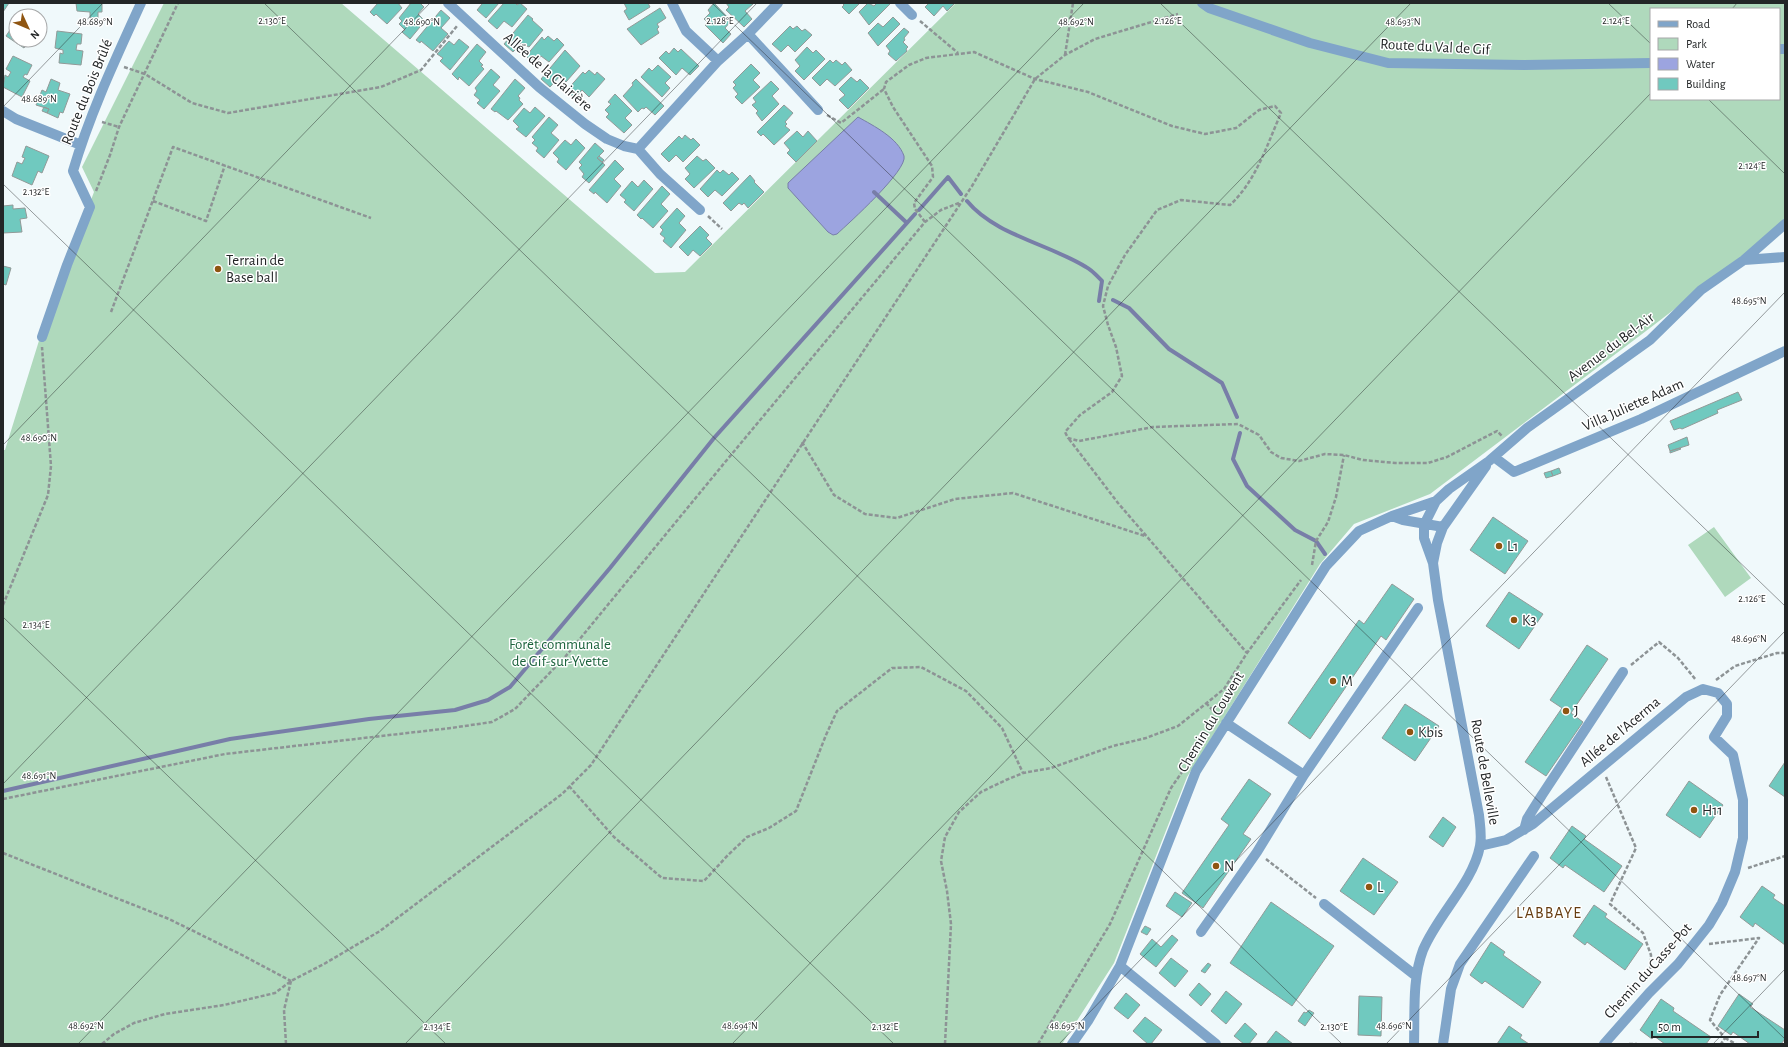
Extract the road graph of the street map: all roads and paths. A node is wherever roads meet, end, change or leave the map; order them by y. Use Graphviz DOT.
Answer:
graph roads {
  1 [pos="141,3"];
  2 [pos="178,3"];
  3 [pos="448,3"];
  4 [pos="672,3"];
  5 [pos="778,3"];
  6 [pos="900,3"];
  7 [pos="1073,3"];
  8 [pos="1202,3"];
  9 [pos="1178,14"];
  10 [pos="462,15"];
  11 [pos="912,15"];
  12 [pos="748,34"];
  13 [pos="958,53"];
  14 [pos="1065,55"];
  15 [pos="718,61"];
  16 [pos="114,63"];
  17 [pos="1650,64"];
  18 [pos="145,74"];
  19 [pos="1035,79"];
  20 [pos="884,89"];
  21 [pos="818,110"];
  22 [pos="3,111"];
  23 [pos="91,119"];
  24 [pos="119,127"];
  25 [pos="81,145"];
  26 [pos="638,149"];
  27 [pos="225,165"];
  28 [pos="153,201"];
  29 [pos="960,202"];
  30 [pos="90,206"];
  31 [pos="700,210"];
  32 [pos="371,218"];
  33 [pos="925,222"];
  34 [pos="1785,224"];
  35 [pos="722,229"];
  36 [pos="1785,257"];
  37 [pos="1744,260"];
  38 [pos="111,312"];
  39 [pos="42,337"];
  40 [pos="1785,352"];
  41 [pos="1068,438"];
  42 [pos="802,442"];
  43 [pos="1510,443"];
  44 [pos="1344,455"];
  45 [pos="1491,459"];
  46 [pos="1449,489"];
  47 [pos="1465,497"];
  48 [pos="1436,501"];
  49 [pos="1392,516"];
  50 [pos="1403,520"];
  51 [pos="1424,525"];
  52 [pos="1444,527"];
  53 [pos="1145,536"];
  54 [pos="1424,538"];
  55 [pos="1433,563"];
  56 [pos="1308,571"];
  57 [pos="1304,577"];
  58 [pos="3,605"];
  59 [pos="1418,608"];
  60 [pos="1247,653"];
  61 [pos="1785,653"];
  62 [pos="1623,672"];
  63 [pos="1704,689"];
  64 [pos="1206,703"];
  65 [pos="1221,720"];
  66 [pos="1601,767"];
  67 [pos="1183,770"];
  68 [pos="1023,773"];
  69 [pos="1304,775"];
  70 [pos="569,786"];
  71 [pos="3,799"];
  72 [pos="1524,830"];
  73 [pos="1480,846"];
  74 [pos="1257,852"];
  75 [pos="3,853"];
  76 [pos="1534,856"];
  77 [pos="1785,856"];
  78 [pos="1735,872"];
  79 [pos="1324,904"];
  80 [pos="1201,932"];
  81 [pos="1692,947"];
  82 [pos="1120,966"];
  83 [pos="1416,976"];
  84 [pos="291,981"];
  85 [pos="1649,992"];
  86 [pos="1725,1038"];
  87 [pos="102,1044"];
  88 [pos="286,1044"];
  89 [pos="945,1044"];
  90 [pos="1038,1044"];
  91 [pos="1072,1044"];
  92 [pos="1216,1044"];
  93 [pos="1414,1044"];
  94 [pos="1443,1044"];
  95 [pos="1604,1044"];
  96 [pos="1629,1044"];
  97 [pos="1637,1044"];
  98 [pos="1721,1044"];
  99 [pos="1736,1044"];
  1 -- 16 [label="street, Route du Bois Brûlé"];
  2 -- 18 [label="path"];
  3 -- 10 [label="street, Allée de la Clairière"];
  4 -- 15 [label="street"];
  5 -- 12 [label="street"];
  6 -- 11 [label="street"];
  7 -- 14 [label="path"];
  8 -- 17 [label="street, Route du Val de Gif"];
  9 -- 14 [label="path"];
  10 -- 18 [label="path"];
  10 -- 26 [label="street, Allée de la Clairière"];
  11 -- 13 [label="path"];
  12 -- 15 [label="street"];
  12 -- 21 [label="street"];
  13 -- 19 [label="path"];
  13 -- 20 [label="path"];
  14 -- 19 [label="path"];
  15 -- 26 [label="street"];
  16 -- 18 [label="path"];
  16 -- 23 [label="street, Route du Bois Brûlé"];
  18 -- 24 [label="path"];
  19 -- 29 [label="path"];
  19 -- 41 [label="path"];
  20 -- 21 [label="path"];
  20 -- 33 [label="path"];
  22 -- 25 [label="street"];
  23 -- 24 [label="path"];
  23 -- 25 [label="street, Route du Bois Brûlé"];
  24 -- 30 [label="path"];
  25 -- 30 [label="street, Route du Bois Brûlé"];
  26 -- 31 [label="street"];
  27 -- 28 [label="path"];
  27 -- 28 [label="path"];
  27 -- 32 [label="path"];
  28 -- 38 [label="path"];
  29 -- 33 [label="path"];
  29 -- 42 [label="path"];
  30 -- 39 [label="street"];
  31 -- 35 [label="path"];
  33 -- 71 [label="path"];
  34 -- 37 [label="street, Avenue du Bel-Air"];
  36 -- 37 [label="street"];
  37 -- 43 [label="street, Avenue du Bel-Air"];
  39 -- 58 [label="path"];
  40 -- 45 [label="street, Villa Juliette Adam"];
  41 -- 44 [label="path"];
  41 -- 53 [label="path"];
  42 -- 53 [label="path"];
  42 -- 70 [label="path"];
  43 -- 44 [label="path"];
  43 -- 45 [label="street, Avenue du Bel-Air"];
  44 -- 56 [label="path"];
  45 -- 46 [label="street, Route de Belleville"];
  45 -- 47 [label="street, Route de Belleville"];
  46 -- 47 [label="street"];
  46 -- 48 [label="street, Route de Belleville"];
  47 -- 52 [label="street, Route de Belleville"];
  48 -- 49 [label="street, Chemin du Couvent"];
  48 -- 51 [label="street, Route de Belleville"];
  49 -- 50 [label="street"];
  49 -- 65 [label="street, Chemin du Couvent"];
  50 -- 51 [label="street"];
  50 -- 54 [label="street"];
  51 -- 52 [label="street"];
  51 -- 54 [label="street, Route de Belleville"];
  52 -- 55 [label="street, Route de Belleville"];
  53 -- 60 [label="path"];
  54 -- 55 [label="street, Route de Belleville"];
  55 -- 73 [label="street, Route de Belleville"];
  57 -- 60 [label="path"];
  59 -- 69 [label="street"];
  60 -- 64 [label="path"];
  61 -- 63 [label="path"];
  62 -- 63 [label="path"];
  62 -- 72 [label="street"];
  63 -- 66 [label="street, Allée de l'Acerma"];
  63 -- 78 [label="street, Chemin du Casse-Pot"];
  64 -- 65 [label="path"];
  64 -- 68 [label="path"];
  65 -- 69 [label="street"];
  65 -- 82 [label="street, Chemin du Couvent"];
  66 -- 72 [label="street, Allée de l'Acerma"];
  66 -- 85 [label="path"];
  67 -- 90 [label="path"];
  68 -- 70 [label="path"];
  68 -- 89 [label="path"];
  69 -- 74 [label="street"];
  70 -- 84 [label="path"];
  72 -- 73 [label="street, Allée de l'Acerma"];
  73 -- 83 [label="street, Route de Belleville"];
  74 -- 79 [label="path"];
  74 -- 80 [label="street"];
  75 -- 84 [label="path"];
  76 -- 94 [label="street"];
  77 -- 78 [label="path"];
  78 -- 81 [label="street, Chemin du Casse-Pot"];
  79 -- 83 [label="street"];
  81 -- 85 [label="street, Chemin du Casse-Pot"];
  81 -- 86 [label="path"];
  82 -- 91 [label="street, Chemin du Couvent"];
  82 -- 92 [label="street"];
  83 -- 93 [label="street, Route de Belleville"];
  84 -- 87 [label="path"];
  84 -- 88 [label="path"];
  85 -- 95 [label="street, Chemin du Casse-Pot"];
  86 -- 98 [label="path"];
  86 -- 99 [label="path"];
  96 -- 97 [label="path"];
}
